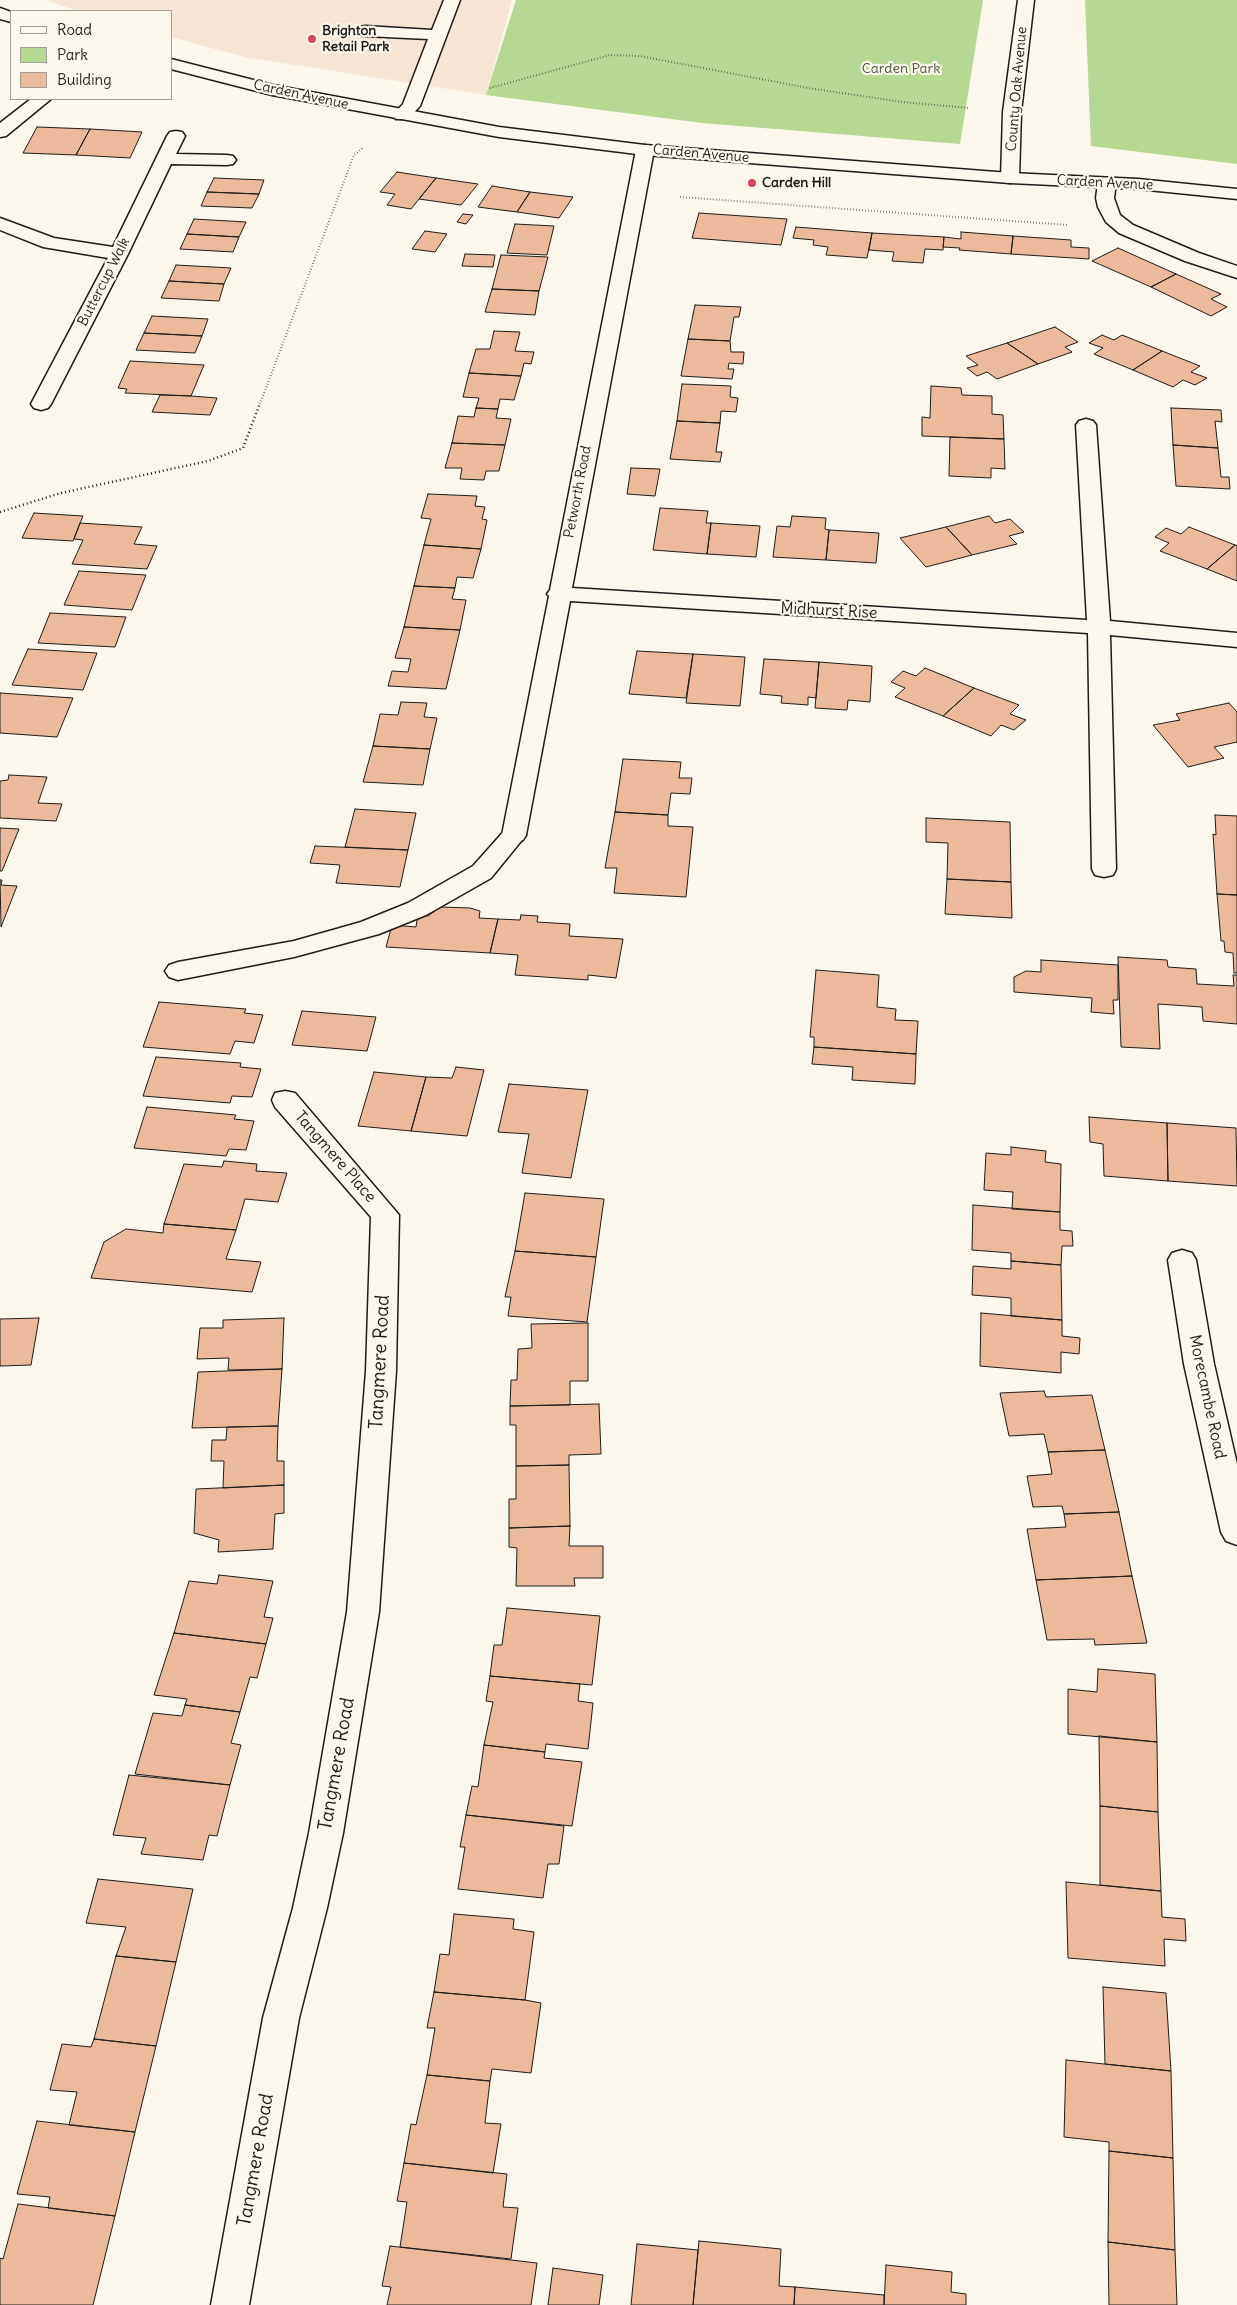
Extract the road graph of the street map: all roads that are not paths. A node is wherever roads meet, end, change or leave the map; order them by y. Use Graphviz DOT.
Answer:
graph roads {
  1 [pos="452,0"];
  2 [pos="1026,0"];
  3 [pos="364,31"];
  4 [pos="437,35"];
  5 [pos="172,64"];
  6 [pos="40,100"];
  7 [pos="0,105"];
  8 [pos="22,112"];
  9 [pos="402,115"];
  10 [pos="0,132"];
  11 [pos="176,136"];
  12 [pos="645,150"];
  13 [pos="167,159"];
  14 [pos="227,160"];
  15 [pos="1010,178"];
  16 [pos="1107,183"];
  17 [pos="1237,194"];
  18 [pos="0,224"];
  19 [pos="119,254"];
  20 [pos="1237,272"];
  21 [pos="41,404"];
  22 [pos="1086,425"];
  23 [pos="558,594"];
  24 [pos="1099,627"];
  25 [pos="1237,640"];
  26 [pos="1104,869"];
  27 [pos="178,971"];
  28 [pos="285,1100"];
  29 [pos="385,1215"];
  30 [pos="1182,1260"];
  31 [pos="1237,1532"];
  32 [pos="230,2305"];
  1 -- 4 [label="street"];
  2 -- 15 [label="street, County Oak Avenue"];
  3 -- 4 [label="street"];
  4 -- 9 [label="street"];
  5 -- 9 [label="street, Carden Avenue"];
  6 -- 8 [label="street"];
  7 -- 8 [label="street"];
  8 -- 10 [label="street"];
  9 -- 12 [label="street, Carden Avenue"];
  11 -- 13 [label="street, Buttercup Walk"];
  12 -- 15 [label="street, Carden Avenue"];
  12 -- 23 [label="street, Petworth Road"];
  13 -- 14 [label="street"];
  13 -- 19 [label="street, Buttercup Walk"];
  15 -- 16 [label="street, Carden Avenue"];
  16 -- 17 [label="street, Carden Avenue"];
  16 -- 20 [label="street"];
  18 -- 19 [label="street"];
  19 -- 21 [label="street, Buttercup Walk"];
  22 -- 24 [label="street"];
  23 -- 24 [label="street, Midhurst Rise"];
  23 -- 27 [label="street, Petworth Road"];
  24 -- 25 [label="street, Midhurst Rise"];
  24 -- 26 [label="street"];
  28 -- 29 [label="street, Tangmere Place"];
  29 -- 32 [label="street, Tangmere Road"];
  30 -- 31 [label="street, Morecambe Road"];
}
